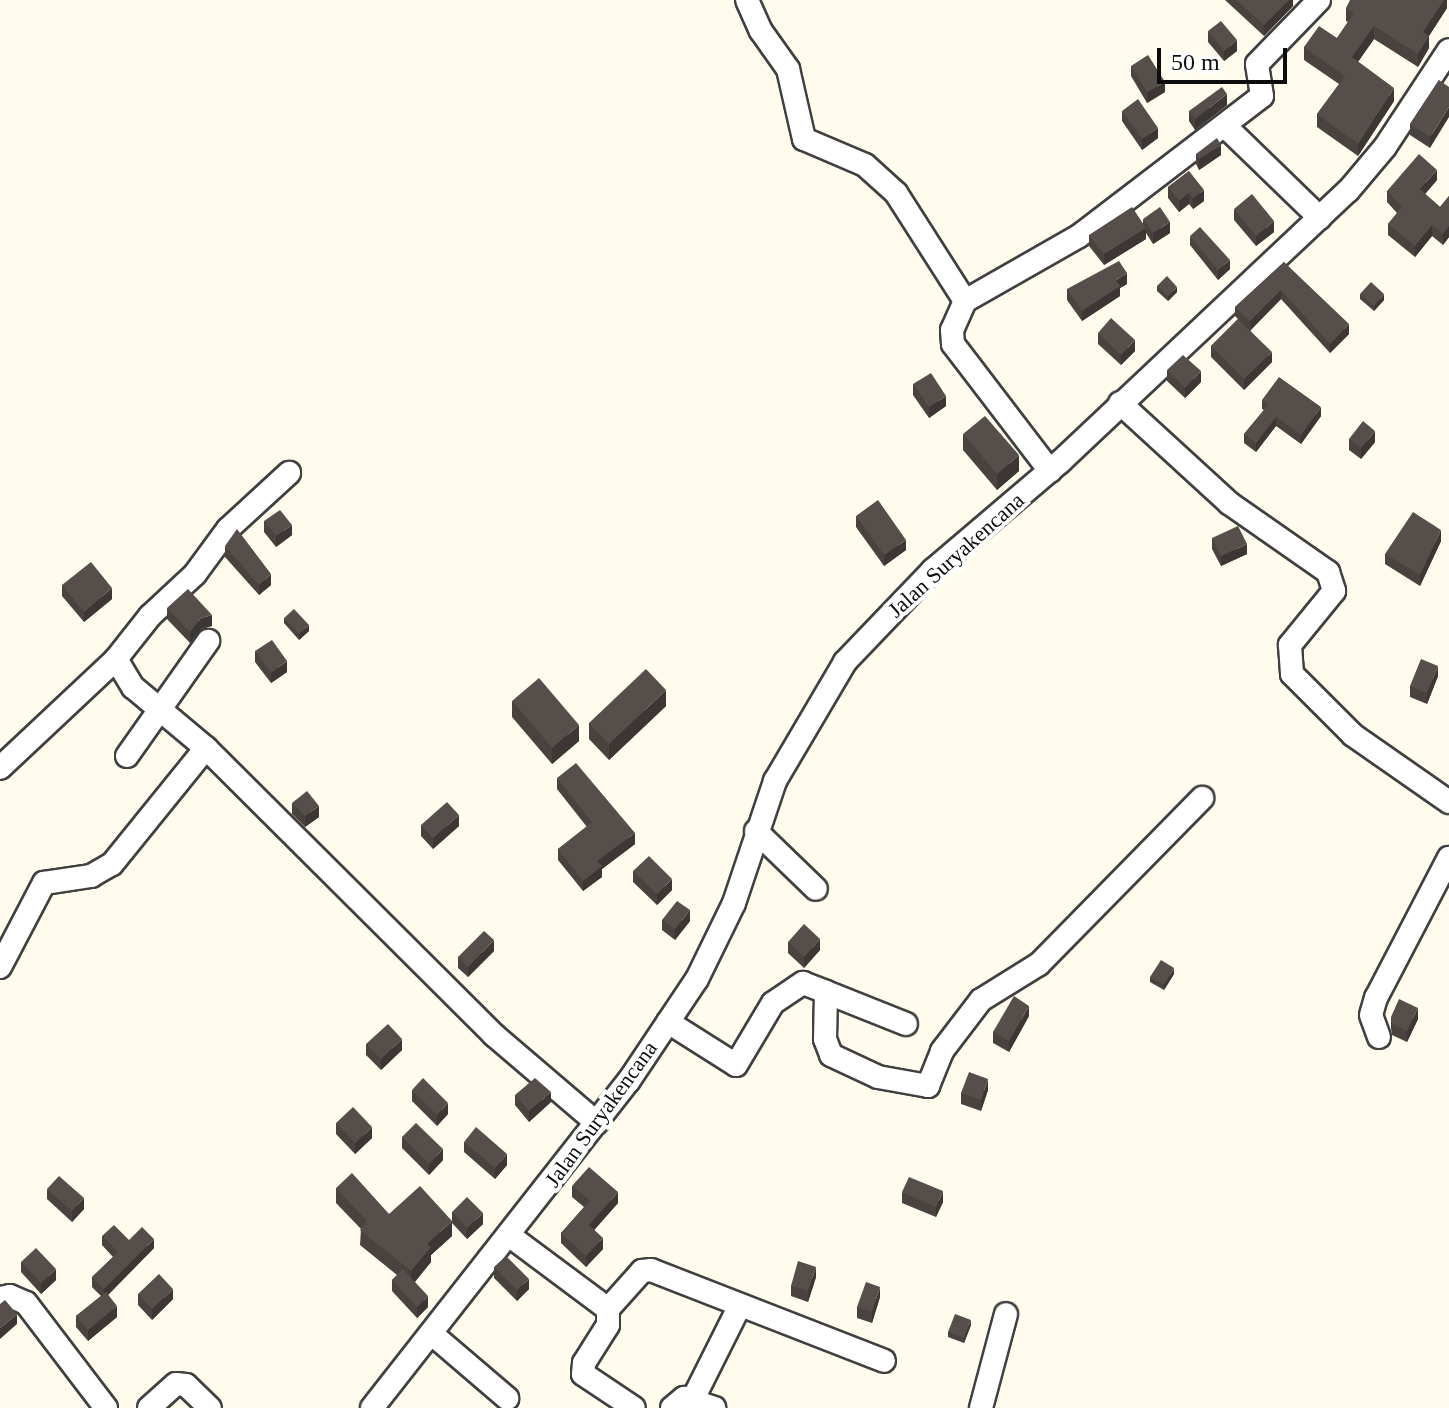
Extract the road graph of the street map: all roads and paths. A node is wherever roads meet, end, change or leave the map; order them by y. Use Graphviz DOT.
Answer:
graph roads {
  1 [pos="747,0"];
  2 [pos="1319,0"];
  3 [pos="1449,50"];
  4 [pos="1225,126"];
  5 [pos="1320,218"];
  6 [pos="965,301"];
  7 [pos="1120,403"];
  8 [pos="1050,471"];
  9 [pos="289,473"];
  10 [pos="208,641"];
  11 [pos="116,659"];
  12 [pos="163,711"];
  13 [pos="206,748"];
  14 [pos="127,756"];
  15 [pos="0,768"];
  16 [pos="1202,798"];
  17 [pos="1449,802"];
  18 [pos="756,831"];
  19 [pos="1449,858"];
  20 [pos="816,889"];
  21 [pos="0,967"];
  22 [pos="826,992"];
  23 [pos="668,1022"];
  24 [pos="906,1024"];
  25 [pos="1379,1037"];
  26 [pos="597,1123"];
  27 [pos="510,1236"];
  28 [pos="0,1298"];
  29 [pos="740,1305"];
  30 [pos="608,1309"];
  31 [pos="1006,1314"];
  32 [pos="432,1334"];
  33 [pos="884,1361"];
  34 [pos="507,1398"];
  35 [pos="693,1405"];
  36 [pos="106,1408"];
  37 [pos="149,1408"];
  38 [pos="210,1408"];
  39 [pos="372,1408"];
  40 [pos="634,1408"];
  41 [pos="981,1408"];
  1 -- 6 [label="street"];
  2 -- 4 [label="street"];
  3 -- 5 [label="street, Jalan Suryakencana"];
  4 -- 5 [label="street"];
  4 -- 6 [label="street"];
  5 -- 7 [label="street, Jalan Suryakencana"];
  6 -- 8 [label="street"];
  7 -- 8 [label="street, Jalan Suryakencana"];
  7 -- 17 [label="street"];
  8 -- 18 [label="street, Jalan Suryakencana"];
  9 -- 11 [label="street"];
  10 -- 12 [label="street"];
  11 -- 12 [label="street"];
  11 -- 15 [label="street"];
  12 -- 13 [label="street"];
  12 -- 14 [label="street"];
  13 -- 21 [label="street"];
  13 -- 26 [label="street"];
  16 -- 22 [label="street"];
  18 -- 20 [label="street"];
  18 -- 23 [label="street, Jalan Suryakencana"];
  19 -- 25 [label="street"];
  22 -- 23 [label="street"];
  22 -- 24 [label="street"];
  23 -- 26 [label="street, Jalan Suryakencana"];
  26 -- 27 [label="street, Jalan Suryakencana"];
  27 -- 30 [label="street"];
  27 -- 32 [label="street, Jalan Suryakencana"];
  28 -- 36 [label="street"];
  29 -- 30 [label="street"];
  29 -- 33 [label="street"];
  29 -- 35 [label="street"];
  30 -- 40 [label="street"];
  31 -- 41 [label="street"];
  32 -- 34 [label="street"];
  32 -- 39 [label="street, Jalan Suryakencana"];
  37 -- 38 [label="street"];
}
